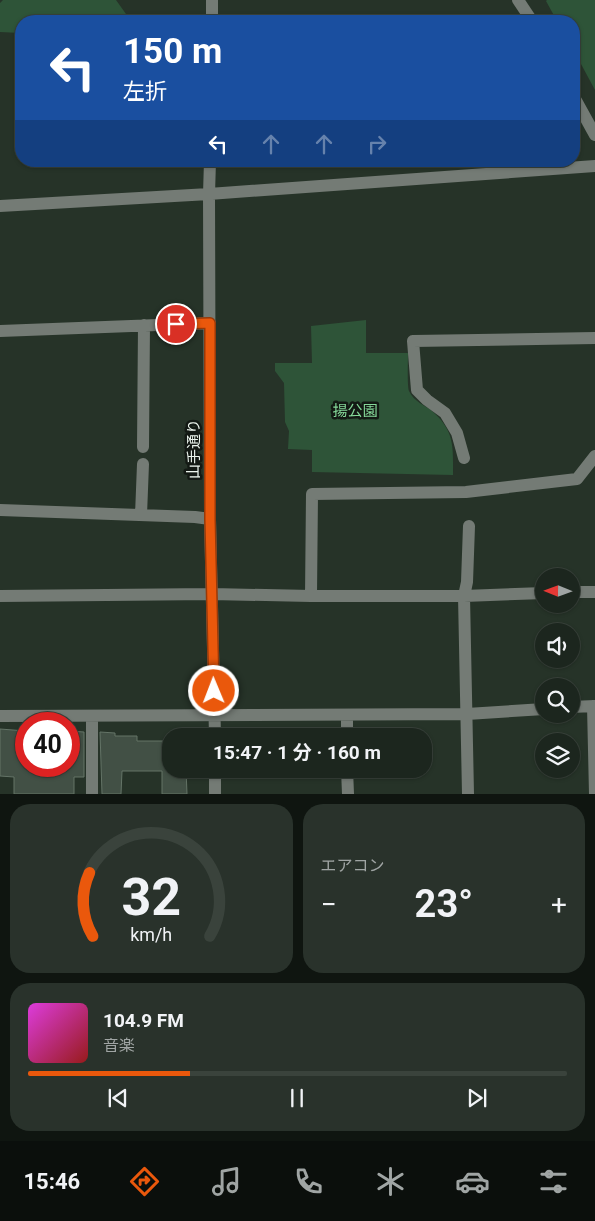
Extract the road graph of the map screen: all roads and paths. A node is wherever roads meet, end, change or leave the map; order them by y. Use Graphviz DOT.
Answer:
graph roads {
  1 [pos="212,0"];
  2 [pos="518,0"];
  3 [pos="212,15"];
  4 [pos="528,15"];
  5 [pos="580,108"];
  6 [pos="595,135"];
  7 [pos="595,166"];
  8 [pos="210,167"];
  9 [pos="209,194"];
  10 [pos="0,206"];
  11 [pos="210,323"];
  12 [pos="144,325"];
  13 [pos="0,331"];
  14 [pos="595,338"];
  15 [pos="143,447"];
  16 [pos="595,456"];
  17 [pos="464,458"];
  18 [pos="143,464"];
  19 [pos="0,510"];
  20 [pos="141,515"];
  21 [pos="210,519"];
  22 [pos="469,526"];
  23 [pos="580,592"];
  24 [pos="595,592"];
  25 [pos="535,593"];
  26 [pos="212,594"];
  27 [pos="0,596"];
  28 [pos="311,596"];
  29 [pos="464,596"];
  30 [pos="594,706"];
  31 [pos="580,707"];
  32 [pos="535,710"];
  33 [pos="215,714"];
  34 [pos="467,714"];
  35 [pos="347,715"];
  36 [pos="0,716"];
  37 [pos="92,716"];
  38 [pos="215,728"];
  39 [pos="347,728"];
  40 [pos="215,778"];
  41 [pos="347,778"];
  42 [pos="92,794"];
  43 [pos="215,794"];
  44 [pos="348,794"];
  45 [pos="468,794"];
  46 [pos="594,794"];
  1 -- 3 [label="street"];
  2 -- 4 [label="street"];
  5 -- 6 [label="street"];
  7 -- 9 [label="street"];
  8 -- 9 [label="street, 山手通り"];
  9 -- 10 [label="street"];
  9 -- 11 [label="street, 山手通り"];
  11 -- 12 [label="street"];
  11 -- 21 [label="street, 山手通り"];
  12 -- 13 [label="street"];
  12 -- 15 [label="street"];
  14 -- 17 [label="street"];
  16 -- 28 [label="street"];
  18 -- 20 [label="street"];
  19 -- 20 [label="street"];
  20 -- 21 [label="street"];
  21 -- 26 [label="street, 山手通り"];
  22 -- 29 [label="street"];
  23 -- 24 [label="street"];
  25 -- 29 [label="street"];
  26 -- 27 [label="street"];
  26 -- 28 [label="street"];
  26 -- 33 [label="street, 山手通り"];
  28 -- 29 [label="street"];
  29 -- 34 [label="street"];
  30 -- 31 [label="street"];
  30 -- 46 [label="street"];
  32 -- 34 [label="street"];
  33 -- 35 [label="street"];
  33 -- 37 [label="street"];
  33 -- 38 [label="street, 山手通り"];
  34 -- 35 [label="street"];
  34 -- 45 [label="street"];
  35 -- 39 [label="street"];
  36 -- 37 [label="street"];
  37 -- 42 [label="street"];
  40 -- 43 [label="street"];
  41 -- 44 [label="street"];
}
